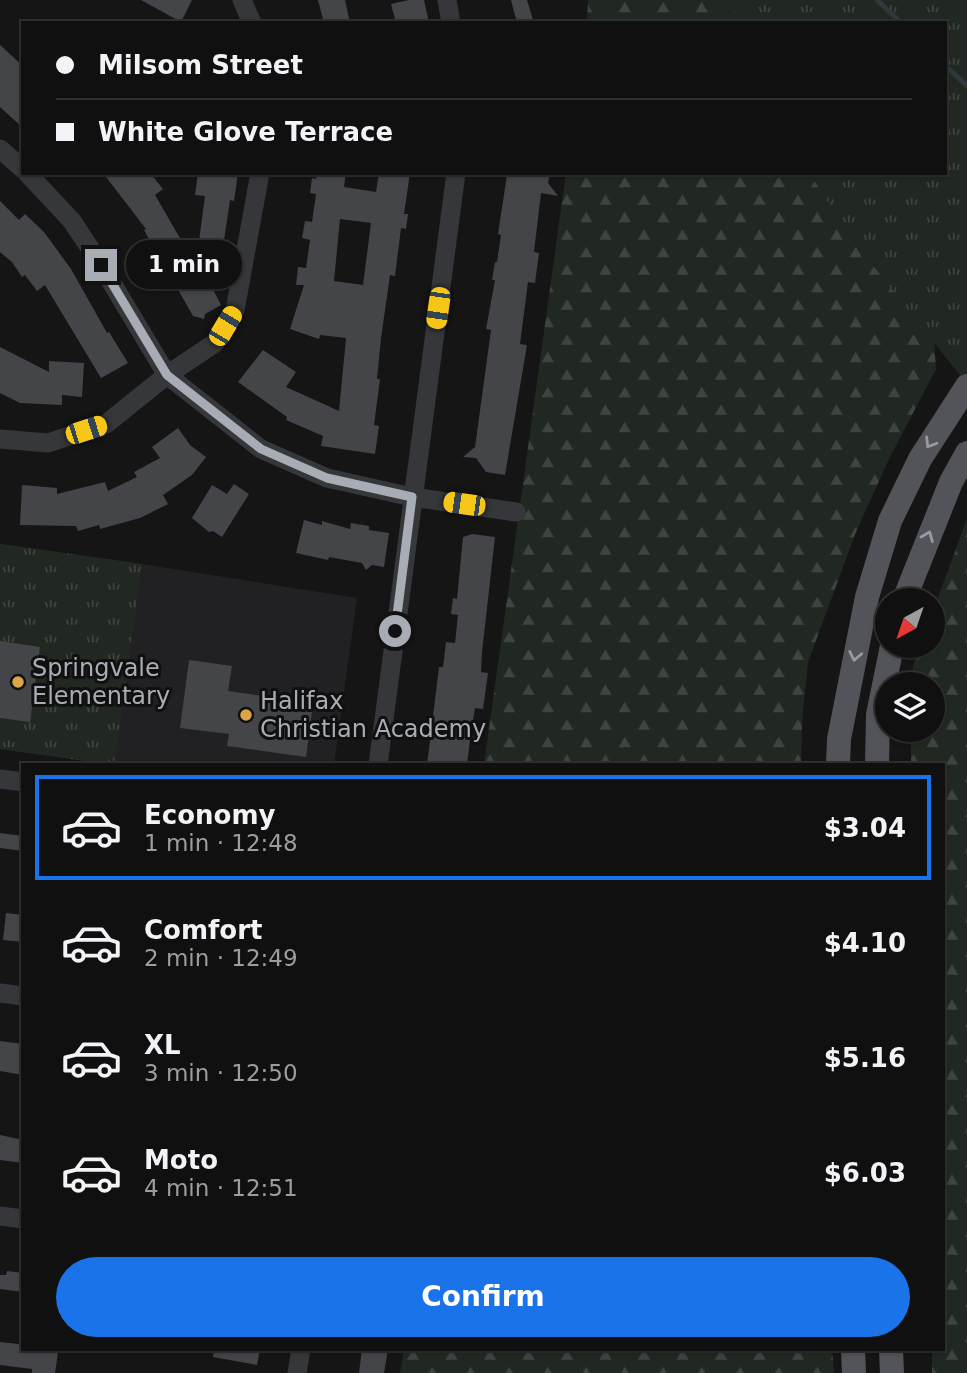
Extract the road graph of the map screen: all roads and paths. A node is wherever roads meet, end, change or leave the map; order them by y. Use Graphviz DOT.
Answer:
graph roads {
  1 [pos="242,0"];
  2 [pos="447,0"];
  3 [pos="251,21"];
  4 [pos="452,21"];
  5 [pos="0,149"];
  6 [pos="21,167"];
  7 [pos="29,175"];
  8 [pos="260,175"];
  9 [pos="456,175"];
  10 [pos="167,375"];
  11 [pos="967,386"];
  12 [pos="0,439"];
  13 [pos="967,453"];
  14 [pos="412,497"];
  15 [pos="516,512"];
  16 [pos="909,588"];
  17 [pos="890,658"];
  18 [pos="378,763"];
  19 [pos="838,763"];
  20 [pos="877,763"];
  21 [pos="0,779"];
  22 [pos="21,782"];
  23 [pos="0,992"];
  24 [pos="21,996"];
  25 [pos="0,1216"];
  26 [pos="21,1219"];
  27 [pos="301,1351"];
  28 [pos="853,1351"];
  29 [pos="891,1351"];
  30 [pos="297,1373"];
  31 [pos="853,1373"];
  32 [pos="892,1373"];
  1 -- 3 [label="street"];
  2 -- 4 [label="street"];
  5 -- 6 [label="street"];
  7 -- 10 [label="street"];
  8 -- 10 [label="street"];
  9 -- 14 [label="street"];
  10 -- 12 [label="street"];
  10 -- 14 [label="street"];
  11 -- 19 [label="main road, one-way"];
  16 -- 13 [label="main road, one-way"];
  14 -- 15 [label="street"];
  14 -- 18 [label="street"];
  17 -- 20 [label="main road"];
  21 -- 22 [label="street"];
  23 -- 24 [label="street"];
  25 -- 26 [label="street"];
  27 -- 30 [label="street"];
  28 -- 31 [label="main road"];
  29 -- 32 [label="main road"];
}
